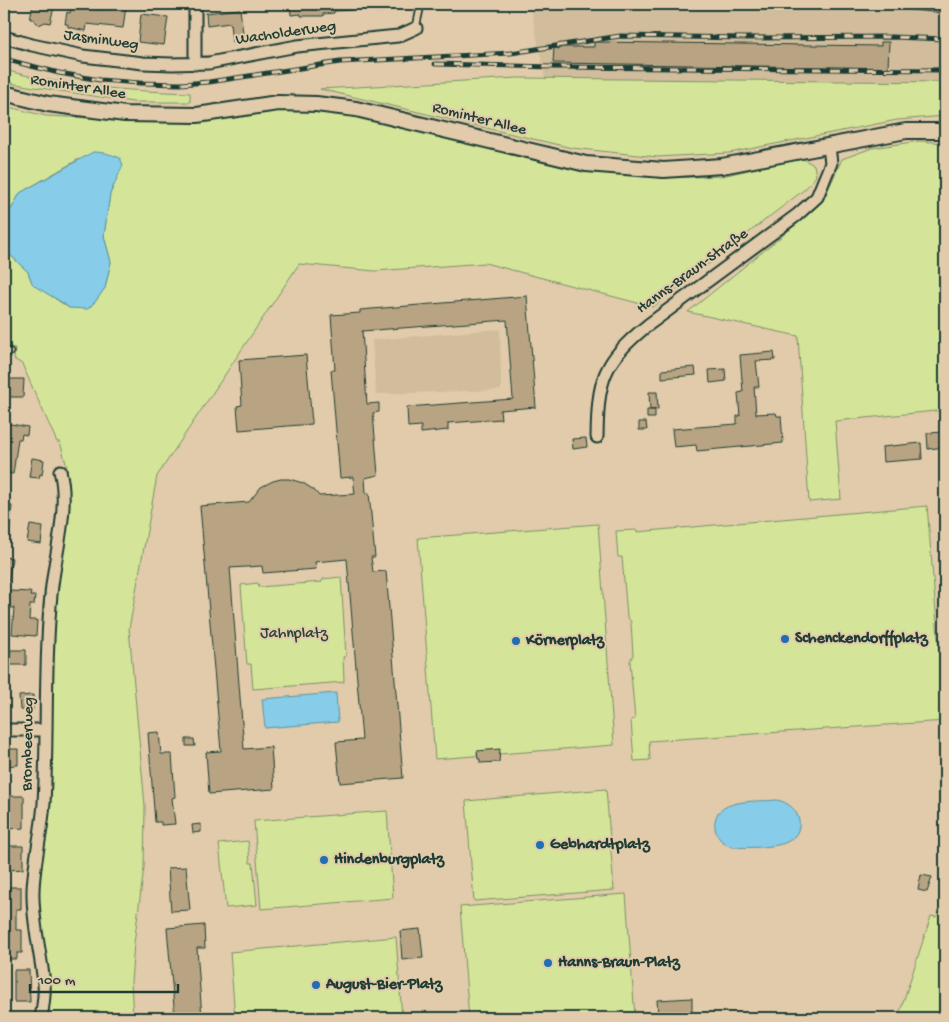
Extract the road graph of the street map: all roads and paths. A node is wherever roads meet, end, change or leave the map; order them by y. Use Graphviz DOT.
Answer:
graph roads {
  1 [pos="195,4"];
  2 [pos="421,4"];
  3 [pos="416,28"];
  4 [pos="4,37"];
  5 [pos="195,64"];
  6 [pos="4,93"];
  7 [pos="945,131"];
  8 [pos="829,147"];
  9 [pos="598,437"];
  10 [pos="60,471"];
  11 [pos="4,730"];
  12 [pos="45,730"];
  13 [pos="42,1018"];
  1 -- 5 [label="street"];
  2 -- 3 [label="lane, Wacholderweg"];
  3 -- 5 [label="street, Wacholderweg"];
  4 -- 5 [label="street, Jasminweg"];
  6 -- 8 [label="street, Rominter Allee"];
  7 -- 8 [label="street, Rominter Allee"];
  8 -- 9 [label="street, Hanns-Braun-Straße"];
  10 -- 12 [label="street, Brombeerweg"];
  11 -- 12 [label="street"];
  12 -- 13 [label="street, Brombeerweg"];
}
